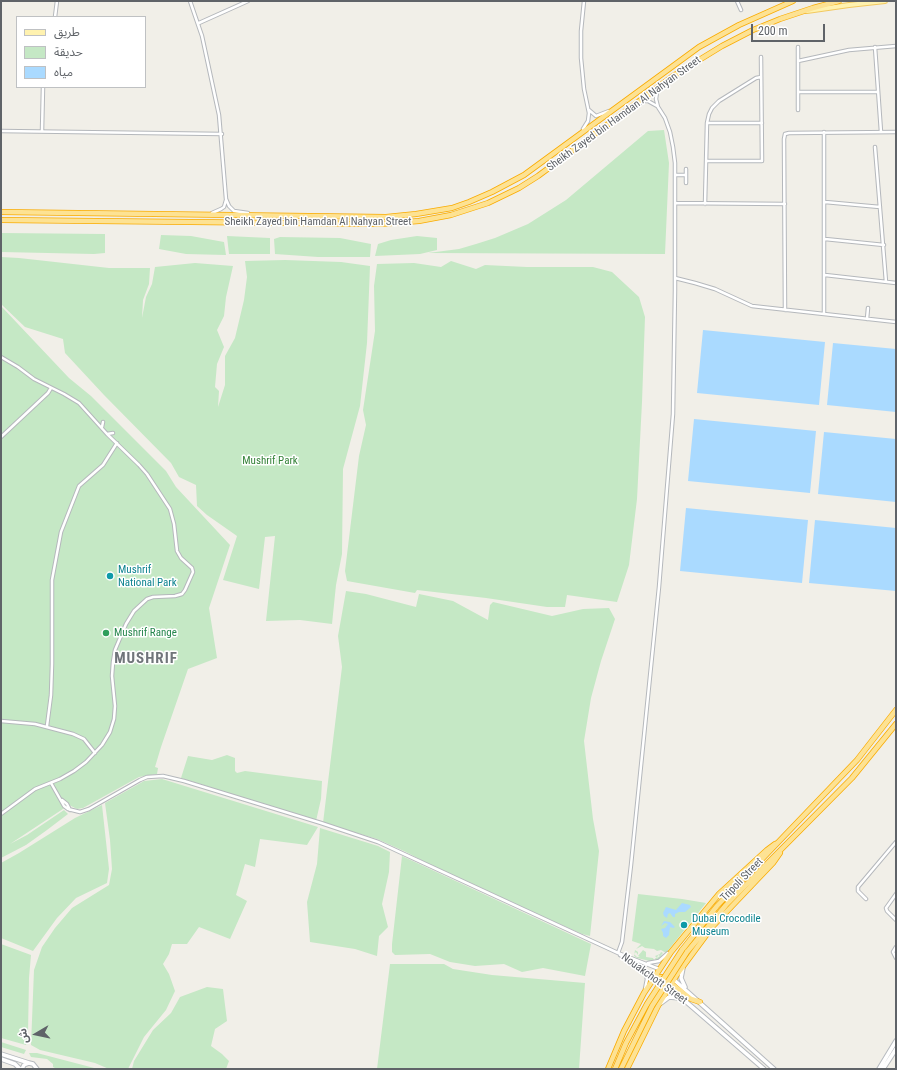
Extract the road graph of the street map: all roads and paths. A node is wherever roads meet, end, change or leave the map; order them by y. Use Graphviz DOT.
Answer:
graph roads {
  1 [pos="57,1"];
  2 [pos="190,1"];
  3 [pos="248,1"];
  4 [pos="584,1"];
  5 [pos="737,1"];
  6 [pos="793,1"];
  7 [pos="839,1"];
  8 [pos="885,1"];
  9 [pos="741,10"];
  10 [pos="802,11"];
  11 [pos="55,16"];
  12 [pos="199,23"];
  13 [pos="896,46"];
  14 [pos="798,47"];
  15 [pos="875,47"];
  16 [pos="761,57"];
  17 [pos="798,61"];
  18 [pos="673,76"];
  19 [pos="761,77"];
  20 [pos="43,88"];
  21 [pos="798,92"];
  22 [pos="878,92"];
  23 [pos="658,107"];
  24 [pos="588,109"];
  25 [pos="615,109"];
  26 [pos="798,110"];
  27 [pos="624,112"];
  28 [pos="707,123"];
  29 [pos="762,123"];
  30 [pos="1,131"];
  31 [pos="42,131"];
  32 [pos="824,132"];
  33 [pos="881,132"];
  34 [pos="896,132"];
  35 [pos="222,134"];
  36 [pos="578,136"];
  37 [pos="875,147"];
  38 [pos="706,161"];
  39 [pos="686,169"];
  40 [pos="675,175"];
  41 [pos="686,175"];
  42 [pos="686,183"];
  43 [pos="226,199"];
  44 [pos="825,202"];
  45 [pos="675,204"];
  46 [pos="706,204"];
  47 [pos="785,204"];
  48 [pos="880,207"];
  49 [pos="1,212"];
  50 [pos="208,215"];
  51 [pos="261,215"];
  52 [pos="1,220"];
  53 [pos="825,239"];
  54 [pos="884,245"];
  55 [pos="824,275"];
  56 [pos="675,278"];
  57 [pos="886,282"];
  58 [pos="896,283"];
  59 [pos="868,308"];
  60 [pos="785,310"];
  61 [pos="824,314"];
  62 [pos="867,319"];
  63 [pos="896,322"];
  64 [pos="1,357"];
  65 [pos="51,388"];
  66 [pos="103,422"];
  67 [pos="101,428"];
  68 [pos="113,433"];
  69 [pos="107,434"];
  70 [pos="1,437"];
  71 [pos="117,443"];
  72 [pos="896,710"];
  73 [pos="1,721"];
  74 [pos="896,724"];
  75 [pos="47,726"];
  76 [pos="95,753"];
  77 [pos="51,783"];
  78 [pos="1,814"];
  79 [pos="896,842"];
  80 [pos="776,844"];
  81 [pos="782,850"];
  82 [pos="896,894"];
  83 [pos="866,899"];
  84 [pos="896,920"];
  85 [pos="896,947"];
  86 [pos="684,951"];
  87 [pos="671,952"];
  88 [pos="618,953"];
  89 [pos="896,958"];
  90 [pos="644,962"];
  91 [pos="687,962"];
  92 [pos="640,968"];
  93 [pos="660,969"];
  94 [pos="655,977"];
  95 [pos="671,983"];
  96 [pos="688,991"];
  97 [pos="644,993"];
  98 [pos="683,999"];
  99 [pos="700,1002"];
  100 [pos="649,1005"];
  101 [pos="658,1006"];
  102 [pos="896,1041"];
  103 [pos="895,1051"];
  104 [pos="1,1054"];
  105 [pos="1,1059"];
  106 [pos="29,1063"];
  107 [pos="21,1069"];
  108 [pos="37,1069"];
  109 [pos="608,1069"];
  110 [pos="615,1069"];
  111 [pos="621,1069"];
  112 [pos="627,1069"];
  113 [pos="764,1069"];
  114 [pos="774,1069"];
  115 [pos="879,1069"];
  116 [pos="883,1069"];
  1 -- 11 [label="street"];
  2 -- 12 [label="street"];
  3 -- 12 [label="street"];
  4 -- 24 [label="street"];
  5 -- 9 [label="street"];
  6 -- 25 [label="highway, Sheikh Zayed bin Hamdan Al Nahyan Street"];
  7 -- 10 [label="highway, Sheikh Zayed bin Hamdan Al Nahyan Street"];
  8 -- 10 [label="main road"];
  10 -- 18 [label="highway, Sheikh Zayed bin Hamdan Al Nahyan Street"];
  12 -- 35 [label="street"];
  13 -- 15 [label="street"];
  14 -- 17 [label="street"];
  15 -- 17 [label="street"];
  15 -- 22 [label="street"];
  16 -- 19 [label="street"];
  17 -- 21 [label="street"];
  18 -- 23 [label="street"];
  18 -- 27 [label="highway, Sheikh Zayed bin Hamdan Al Nahyan Street"];
  19 -- 28 [label="street"];
  19 -- 29 [label="street"];
  20 -- 31 [label="street"];
  21 -- 22 [label="street"];
  21 -- 26 [label="street"];
  22 -- 33 [label="street"];
  23 -- 27 [label="street"];
  23 -- 40 [label="street"];
  24 -- 25 [label="street"];
  24 -- 36 [label="street"];
  25 -- 36 [label="highway, Sheikh Zayed bin Hamdan Al Nahyan Street"];
  27 -- 52 [label="highway, Sheikh Zayed bin Hamdan Al Nahyan Street"];
  28 -- 29 [label="street"];
  28 -- 38 [label="street"];
  29 -- 38 [label="street"];
  30 -- 31 [label="street"];
  31 -- 35 [label="street"];
  32 -- 33 [label="street"];
  32 -- 44 [label="street"];
  32 -- 47 [label="street"];
  33 -- 34 [label="street"];
  35 -- 43 [label="street"];
  36 -- 51 [label="highway, Sheikh Zayed bin Hamdan Al Nahyan Street"];
  37 -- 48 [label="street"];
  38 -- 46 [label="street"];
  39 -- 41 [label="street"];
  40 -- 41 [label="street"];
  40 -- 45 [label="street"];
  41 -- 42 [label="street"];
  43 -- 50 [label="street"];
  43 -- 51 [label="street"];
  44 -- 48 [label="street"];
  44 -- 53 [label="street"];
  45 -- 46 [label="street"];
  45 -- 56 [label="street"];
  46 -- 47 [label="street"];
  47 -- 60 [label="street"];
  48 -- 54 [label="street"];
  49 -- 50 [label="highway, Sheikh Zayed bin Hamdan Al Nahyan Street"];
  50 -- 51 [label="highway, Sheikh Zayed bin Hamdan Al Nahyan Street"];
  53 -- 54 [label="street"];
  53 -- 55 [label="street"];
  54 -- 57 [label="street"];
  55 -- 57 [label="street"];
  55 -- 61 [label="street"];
  56 -- 60 [label="street"];
  56 -- 88 [label="street"];
  57 -- 58 [label="street"];
  59 -- 62 [label="street"];
  60 -- 61 [label="street"];
  61 -- 62 [label="street"];
  62 -- 63 [label="street"];
  64 -- 65 [label="street"];
  65 -- 67 [label="street"];
  65 -- 70 [label="street"];
  66 -- 67 [label="street"];
  67 -- 69 [label="street"];
  68 -- 69 [label="street"];
  69 -- 71 [label="street"];
  71 -- 75 [label="street"];
  71 -- 76 [label="street"];
  72 -- 80 [label="highway, Tripoli Street"];
  73 -- 75 [label="street"];
  74 -- 81 [label="highway, Tripoli Street"];
  75 -- 76 [label="street"];
  76 -- 77 [label="street"];
  77 -- 78 [label="street"];
  77 -- 88 [label="street"];
  79 -- 83 [label="street"];
  80 -- 86 [label="highway, Tripoli Street"];
  80 -- 87 [label="highway"];
  81 -- 86 [label="highway, Tripoli Street"];
  81 -- 91 [label="highway"];
  82 -- 84 [label="street"];
  85 -- 89 [label="street"];
  86 -- 100 [label="highway, Tripoli Street, bridge"];
  87 -- 90 [label="street"];
  87 -- 93 [label="highway"];
  88 -- 90 [label="street, Nouakchott Street"];
  88 -- 92 [label="street, Nouakchott Street"];
  90 -- 93 [label="street, Nouakchott Street"];
  91 -- 95 [label="highway"];
  91 -- 96 [label="street"];
  92 -- 94 [label="street, Nouakchott Street"];
  92 -- 97 [label="street"];
  93 -- 94 [label="highway"];
  93 -- 95 [label="street, Nouakchott Street"];
  94 -- 95 [label="highway"];
  94 -- 97 [label="highway"];
  95 -- 96 [label="street, Nouakchott Street"];
  95 -- 98 [label="street, Nouakchott Street"];
  95 -- 99 [label="highway"];
  95 -- 101 [label="highway"];
  96 -- 99 [label="street, Nouakchott Street"];
  97 -- 109 [label="highway"];
  98 -- 101 [label="street"];
  98 -- 113 [label="street, Nouakchott Street"];
  99 -- 114 [label="street, Nouakchott Street"];
  100 -- 110 [label="highway, Tripoli Street"];
  100 -- 111 [label="highway, Tripoli Street"];
  101 -- 112 [label="highway"];
  102 -- 115 [label="street"];
  103 -- 116 [label="street"];
  104 -- 106 [label="street"];
  105 -- 107 [label="street"];
  106 -- 107 [label="street"];
  106 -- 108 [label="street"];
}
